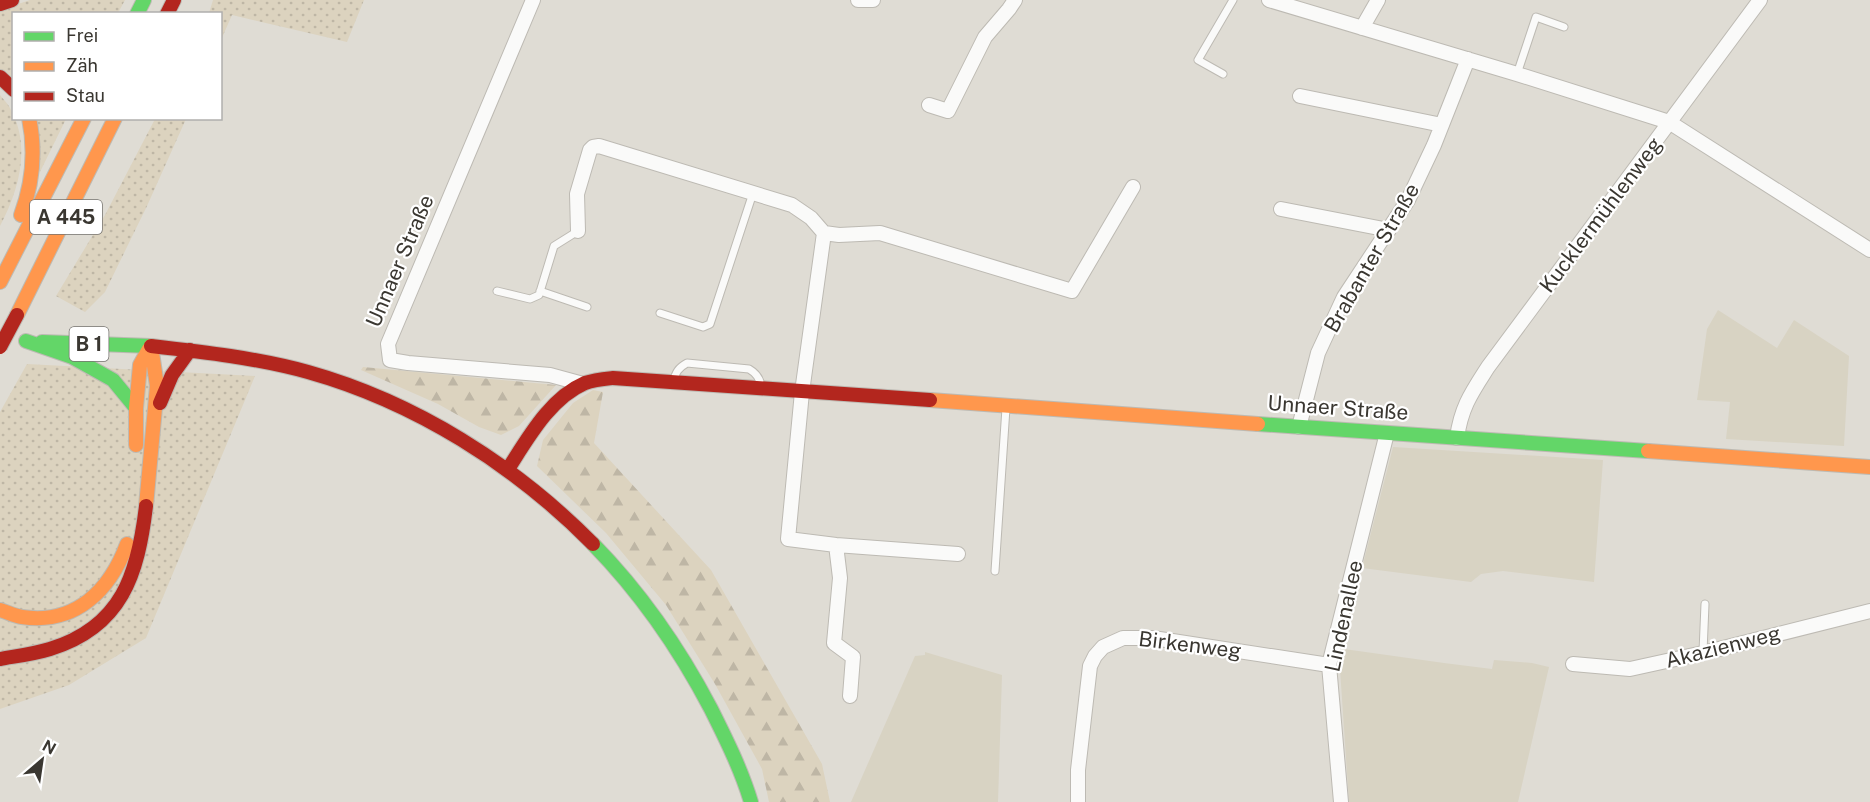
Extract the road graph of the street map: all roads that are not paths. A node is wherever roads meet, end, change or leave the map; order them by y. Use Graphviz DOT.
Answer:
graph roads {
  1 [pos="12,0"];
  2 [pos="533,0"];
  3 [pos="858,0"];
  4 [pos="873,0"];
  5 [pos="1015,0"];
  6 [pos="1233,0"];
  7 [pos="1269,0"];
  8 [pos="1378,0"];
  9 [pos="1760,0"];
  10 [pos="0,4"];
  11 [pos="1564,27"];
  12 [pos="1362,28"];
  13 [pos="1468,59"];
  14 [pos="1223,74"];
  15 [pos="1517,74"];
  16 [pos="0,77"];
  17 [pos="12,88"];
  18 [pos="1300,96"];
  19 [pos="928,105"];
  20 [pos="30,120"];
  21 [pos="83,120"];
  22 [pos="114,120"];
  23 [pos="1670,122"];
  24 [pos="1442,125"];
  25 [pos="1133,187"];
  26 [pos="753,193"];
  27 [pos="1281,209"];
  28 [pos="1389,230"];
  29 [pos="578,231"];
  30 [pos="824,233"];
  31 [pos="1870,250"];
  32 [pos="0,254"];
  33 [pos="0,282"];
  34 [pos="497,291"];
  35 [pos="540,291"];
  36 [pos="587,307"];
  37 [pos="660,313"];
  38 [pos="0,338"];
  39 [pos="26,341"];
  40 [pos="151,346"];
  41 [pos="0,348"];
  42 [pos="190,350"];
  43 [pos="673,382"];
  44 [pos="584,384"];
  45 [pos="761,389"];
  46 [pos="802,392"];
  47 [pos="1006,406"];
  48 [pos="136,408"];
  49 [pos="153,427"];
  50 [pos="1299,427"];
  51 [pos="1387,433"];
  52 [pos="1457,438"];
  53 [pos="1870,467"];
  54 [pos="508,469"];
  55 [pos="836,545"];
  56 [pos="958,554"];
  57 [pos="995,571"];
  58 [pos="1705,604"];
  59 [pos="0,610"];
  60 [pos="1870,611"];
  61 [pos="1703,653"];
  62 [pos="0,659"];
  63 [pos="1573,664"];
  64 [pos="1329,665"];
  65 [pos="850,696"];
  66 [pos="751,802"];
  67 [pos="1078,802"];
  68 [pos="1341,802"];
  1 -- 10 [label="main road"];
  2 -- 44 [label="street, Unnaer Straße"];
  3 -- 4 [label="street"];
  5 -- 19 [label="street"];
  6 -- 14 [label="lane"];
  7 -- 12 [label="street"];
  8 -- 12 [label="street"];
  9 -- 23 [label="street, Kucklermühlenweg"];
  11 -- 15 [label="lane"];
  12 -- 13 [label="street"];
  13 -- 15 [label="street"];
  13 -- 24 [label="street, Brabanter Straße"];
  15 -- 23 [label="street"];
  16 -- 17 [label="main road"];
  18 -- 24 [label="street"];
  20 -- 32 [label="main road"];
  21 -- 33 [label="main road, A 445"];
  22 -- 41 [label="main road, A 445, bridge"];
  23 -- 31 [label="street"];
  23 -- 52 [label="street, Kucklermühlenweg"];
  24 -- 28 [label="street, Brabanter Straße"];
  25 -- 30 [label="street"];
  26 -- 29 [label="street"];
  26 -- 30 [label="street"];
  26 -- 37 [label="lane"];
  27 -- 28 [label="street"];
  28 -- 50 [label="street, Brabanter Straße"];
  29 -- 35 [label="lane"];
  30 -- 46 [label="street"];
  34 -- 35 [label="lane"];
  35 -- 36 [label="lane"];
  38 -- 39 [label="main road, B 1"];
  39 -- 40 [label="main road, B 1"];
  39 -- 48 [label="main road"];
  40 -- 42 [label="main road"];
  40 -- 48 [label="main road"];
  40 -- 49 [label="main road"];
  42 -- 49 [label="main road"];
  42 -- 54 [label="main road"];
  43 -- 44 [label="main road, Unnaer Straße"];
  43 -- 45 [label="main road, Unnaer Straße"];
  43 -- 45 [label="lane"];
  44 -- 54 [label="main road, Unnaer Straße"];
  45 -- 46 [label="main road, Unnaer Straße"];
  46 -- 47 [label="main road, Unnaer Straße"];
  46 -- 55 [label="street"];
  47 -- 50 [label="main road, Unnaer Straße"];
  47 -- 57 [label="lane"];
  48 -- 59 [label="main road"];
  49 -- 62 [label="main road"];
  50 -- 51 [label="main road, Unnaer Straße"];
  51 -- 52 [label="main road, Unnaer Straße"];
  51 -- 64 [label="street, Lindenallee"];
  52 -- 53 [label="main road, Unnaer Straße"];
  54 -- 66 [label="main road"];
  55 -- 56 [label="street"];
  55 -- 65 [label="street"];
  58 -- 61 [label="lane"];
  60 -- 61 [label="street, Akazienweg"];
  61 -- 63 [label="street, Akazienweg"];
  64 -- 67 [label="street, Birkenweg"];
  64 -- 68 [label="street, Lindenallee"];
}
